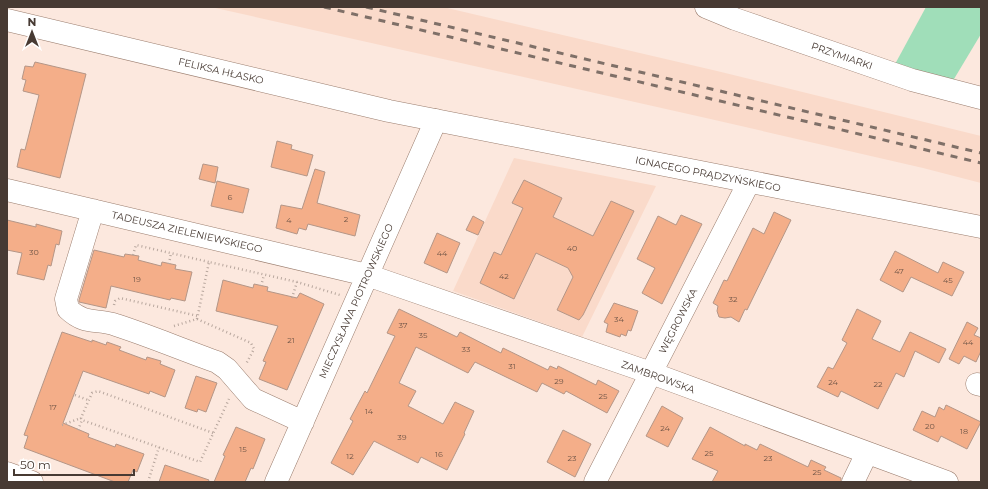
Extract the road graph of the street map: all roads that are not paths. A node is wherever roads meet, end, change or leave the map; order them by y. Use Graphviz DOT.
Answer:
graph roads {
  1 [pos="706,7"];
  2 [pos="7,20"];
  3 [pos="981,98"];
  4 [pos="436,120"];
  5 [pos="749,182"];
  6 [pos="7,190"];
  7 [pos="93,210"];
  8 [pos="981,227"];
  9 [pos="367,275"];
  10 [pos="651,373"];
  11 [pos="303,422"];
  12 [pos="867,453"];
  13 [pos="7,473"];
  14 [pos="32,482"];
  15 [pos="276,482"];
  16 [pos="595,482"];
  17 [pos="852,482"];
  18 [pos="947,482"];
  1 -- 3 [label="street, PRZYMIARKI"];
  2 -- 4 [label="street, FELIKSA HŁASKO"];
  4 -- 5 [label="street, IGNACEGO PRĄDZYŃSKIEGO"];
  4 -- 9 [label="street, MIECZYSŁAWA PIOTROWSKIEGO"];
  5 -- 8 [label="street, IGNACEGO PRĄDZYŃSKIEGO"];
  5 -- 10 [label="street, WĘGROWSKA"];
  6 -- 7 [label="street, TADEUSZA ZIELENIEWSKIEGO"];
  7 -- 9 [label="street, TADEUSZA ZIELENIEWSKIEGO"];
  7 -- 11 [label="street"];
  9 -- 10 [label="street, ZAMBROWSKA"];
  9 -- 11 [label="street, MIECZYSŁAWA PIOTROWSKIEGO"];
  10 -- 12 [label="street, ZAMBROWSKA"];
  10 -- 16 [label="street, WĘGROWSKA"];
  11 -- 15 [label="street, MIECZYSŁAWA PIOTROWSKIEGO"];
  12 -- 17 [label="street"];
  12 -- 18 [label="street, ZAMBROWSKA"];
  13 -- 14 [label="street"];
}
